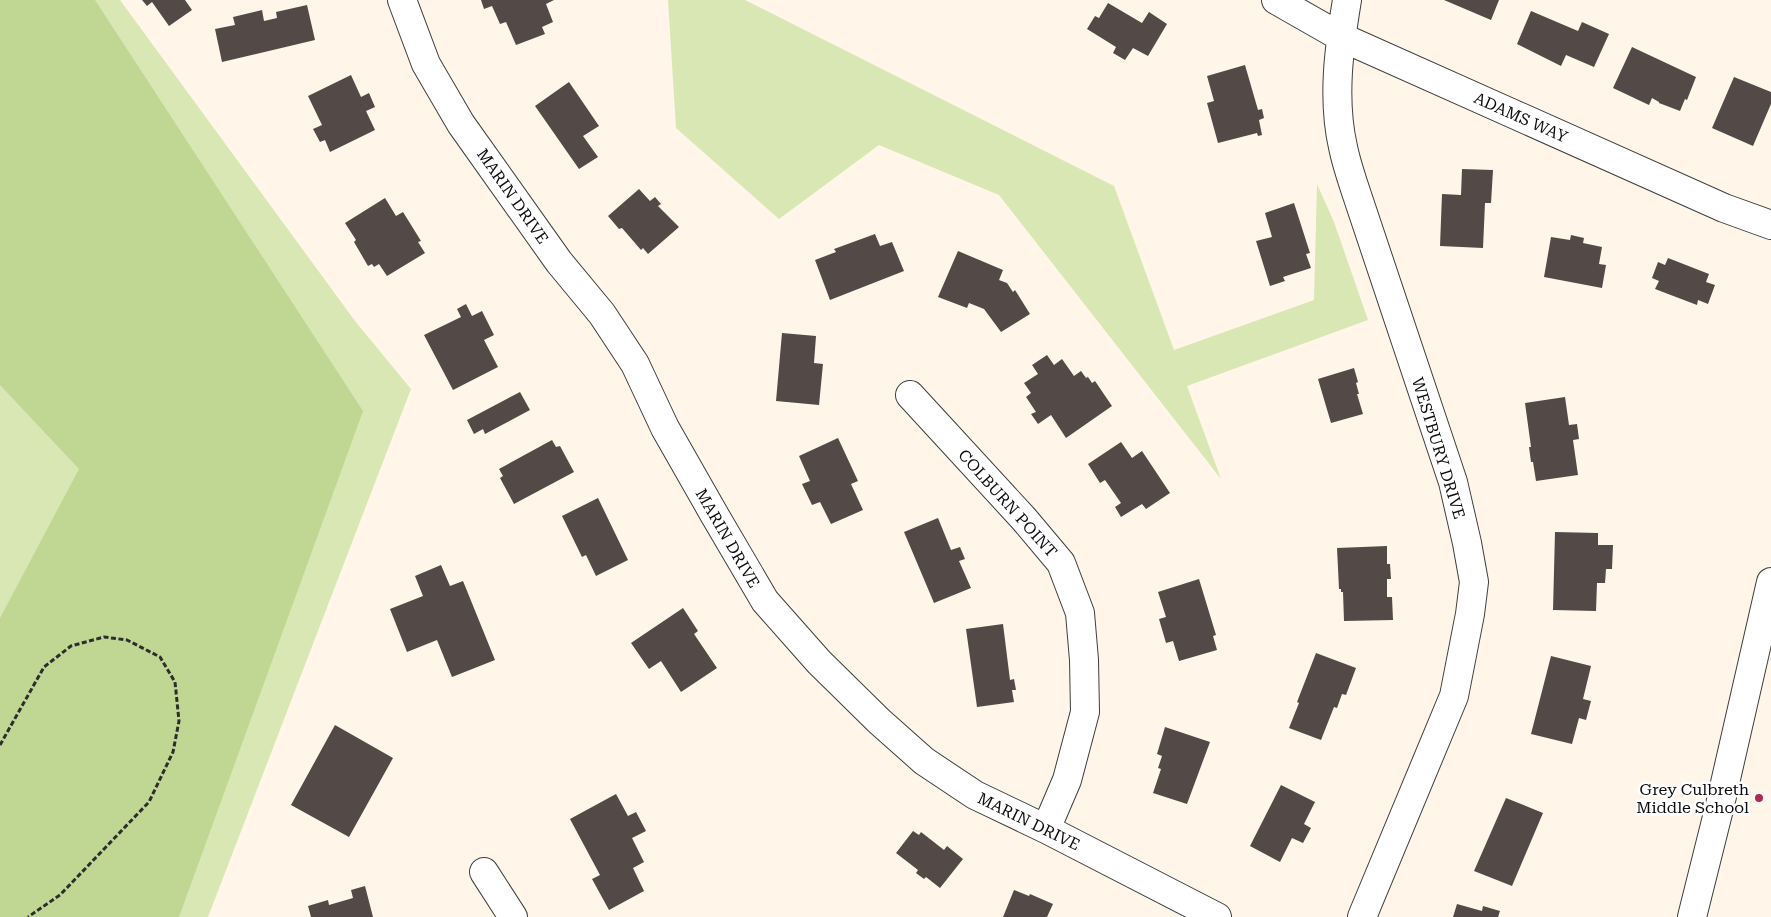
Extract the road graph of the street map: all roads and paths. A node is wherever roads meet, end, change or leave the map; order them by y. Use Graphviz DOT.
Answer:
graph roads {
  1 [pos="402,0"];
  2 [pos="1276,0"];
  3 [pos="1348,0"];
  4 [pos="1341,37"];
  5 [pos="1771,225"];
  6 [pos="910,395"];
  7 [pos="1771,582"];
  8 [pos="0,745"];
  9 [pos="1046,828"];
  10 [pos="484,872"];
  11 [pos="28,917"];
  12 [pos="513,917"];
  13 [pos="1217,917"];
  14 [pos="1362,917"];
  15 [pos="1692,917"];
  1 -- 9 [label="street, MARIN DRIVE"];
  2 -- 4 [label="street, ADAMS WAY"];
  3 -- 4 [label="street, WESTBURY DRIVE"];
  4 -- 5 [label="street, ADAMS WAY"];
  4 -- 14 [label="street, WESTBURY DRIVE"];
  6 -- 9 [label="street, COLBURN POINT"];
  7 -- 15 [label="street"];
  8 -- 11 [label="path"];
  9 -- 13 [label="street, MARIN DRIVE"];
  10 -- 12 [label="street"];
}
